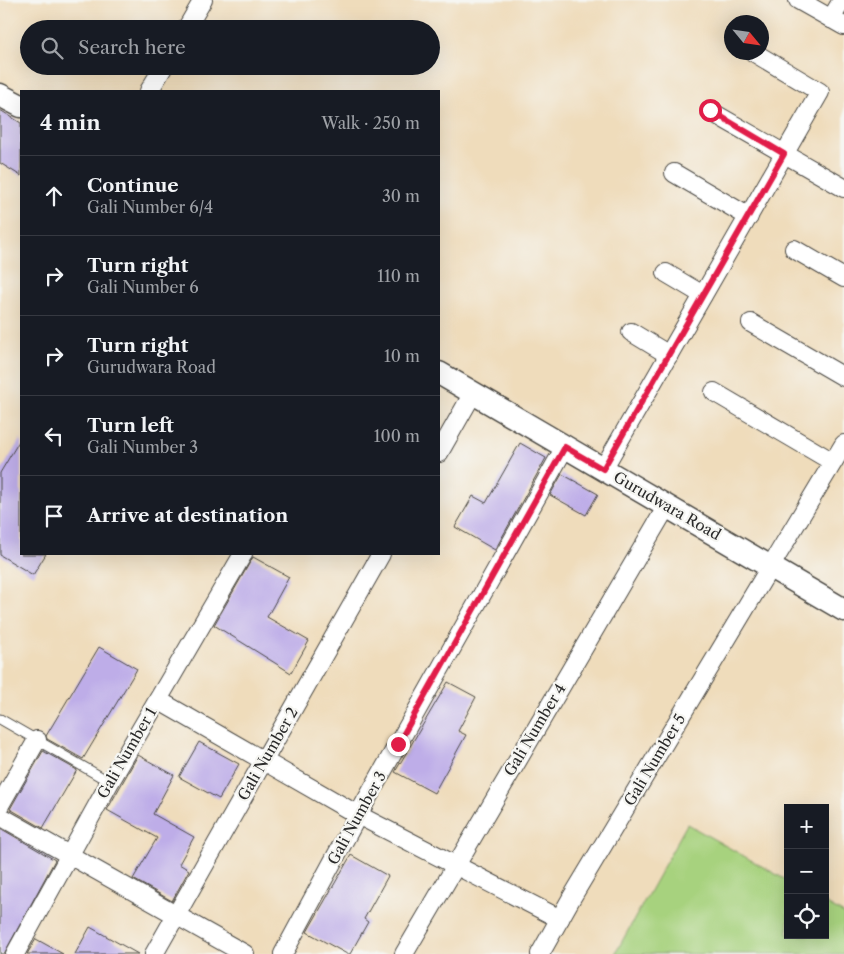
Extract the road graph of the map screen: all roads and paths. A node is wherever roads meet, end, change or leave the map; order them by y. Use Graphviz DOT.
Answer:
graph roads {
  1 [pos="203,0"];
  2 [pos="798,0"];
  3 [pos="842,0"];
  4 [pos="191,20"];
  5 [pos="838,22"];
  6 [pos="766,60"];
  7 [pos="159,75"];
  8 [pos="150,90"];
  9 [pos="0,95"];
  10 [pos="20,105"];
  11 [pos="710,110"];
  12 [pos="784,154"];
  13 [pos="674,173"];
  14 [pos="844,188"];
  15 [pos="748,217"];
  16 [pos="794,250"];
  17 [pos="666,273"];
  18 [pos="844,278"];
  19 [pos="703,295"];
  20 [pos="751,323"];
  21 [pos="631,332"];
  22 [pos="669,355"];
  23 [pos="440,374"];
  24 [pos="844,377"];
  25 [pos="714,392"];
  26 [pos="472,393"];
  27 [pos="844,444"];
  28 [pos="565,447"];
  29 [pos="440,451"];
  30 [pos="833,462"];
  31 [pos="603,469"];
  32 [pos="667,506"];
  33 [pos="242,555"];
  34 [pos="380,555"];
  35 [pos="772,568"];
  36 [pos="844,610"];
  37 [pos="158,700"];
  38 [pos="0,719"];
  39 [pos="37,740"];
  40 [pos="264,761"];
  41 [pos="110,782"];
  42 [pos="4,784"];
  43 [pos="0,805"];
  44 [pos="358,815"];
  45 [pos="0,816"];
  46 [pos="69,855"];
  47 [pos="455,865"];
  48 [pos="176,915"];
  49 [pos="560,919"];
  50 [pos="15,954"];
  51 [pos="154,954"];
  52 [pos="245,954"];
  53 [pos="283,954"];
  54 [pos="404,954"];
  55 [pos="540,954"];
  1 -- 4 [label="street"];
  2 -- 5 [label="street"];
  3 -- 5 [label="street"];
  6 -- 12 [label="street"];
  7 -- 8 [label="street"];
  9 -- 10 [label="street"];
  11 -- 12 [label="street"];
  12 -- 14 [label="street"];
  12 -- 15 [label="street"];
  13 -- 15 [label="street"];
  15 -- 19 [label="street"];
  16 -- 18 [label="street"];
  17 -- 19 [label="street"];
  19 -- 22 [label="street"];
  20 -- 24 [label="street"];
  21 -- 22 [label="street"];
  22 -- 31 [label="street"];
  23 -- 26 [label="street, Gurudwara Road"];
  25 -- 30 [label="street"];
  26 -- 28 [label="street, Gurudwara Road"];
  26 -- 29 [label="street"];
  27 -- 30 [label="street, Gali Number 5"];
  28 -- 31 [label="street, Gurudwara Road"];
  28 -- 44 [label="street, Gali Number 3"];
  30 -- 35 [label="street, Gali Number 5"];
  31 -- 32 [label="street, Gurudwara Road"];
  32 -- 35 [label="street, Gurudwara Road"];
  32 -- 47 [label="street, Gali Number 4"];
  33 -- 37 [label="street, Gali Number 1"];
  34 -- 40 [label="street, Gali Number 2"];
  35 -- 36 [label="street, Gurudwara Road"];
  35 -- 49 [label="street, Gali Number 5"];
  37 -- 40 [label="street"];
  37 -- 41 [label="street, Gali Number 1"];
  38 -- 39 [label="lane"];
  39 -- 41 [label="lane"];
  39 -- 42 [label="street"];
  40 -- 44 [label="street"];
  40 -- 48 [label="street, Gali Number 2"];
  41 -- 46 [label="street, Gali Number 1"];
  42 -- 43 [label="street"];
  44 -- 47 [label="street"];
  44 -- 53 [label="street, Gali Number 3"];
  45 -- 46 [label="street"];
  46 -- 48 [label="street"];
  46 -- 50 [label="street, Gali Number 1"];
  47 -- 49 [label="street"];
  47 -- 54 [label="street, Gali Number 4"];
  48 -- 51 [label="street, Gali Number 2"];
  48 -- 52 [label="street"];
  49 -- 55 [label="street, Gali Number 5"];
}
